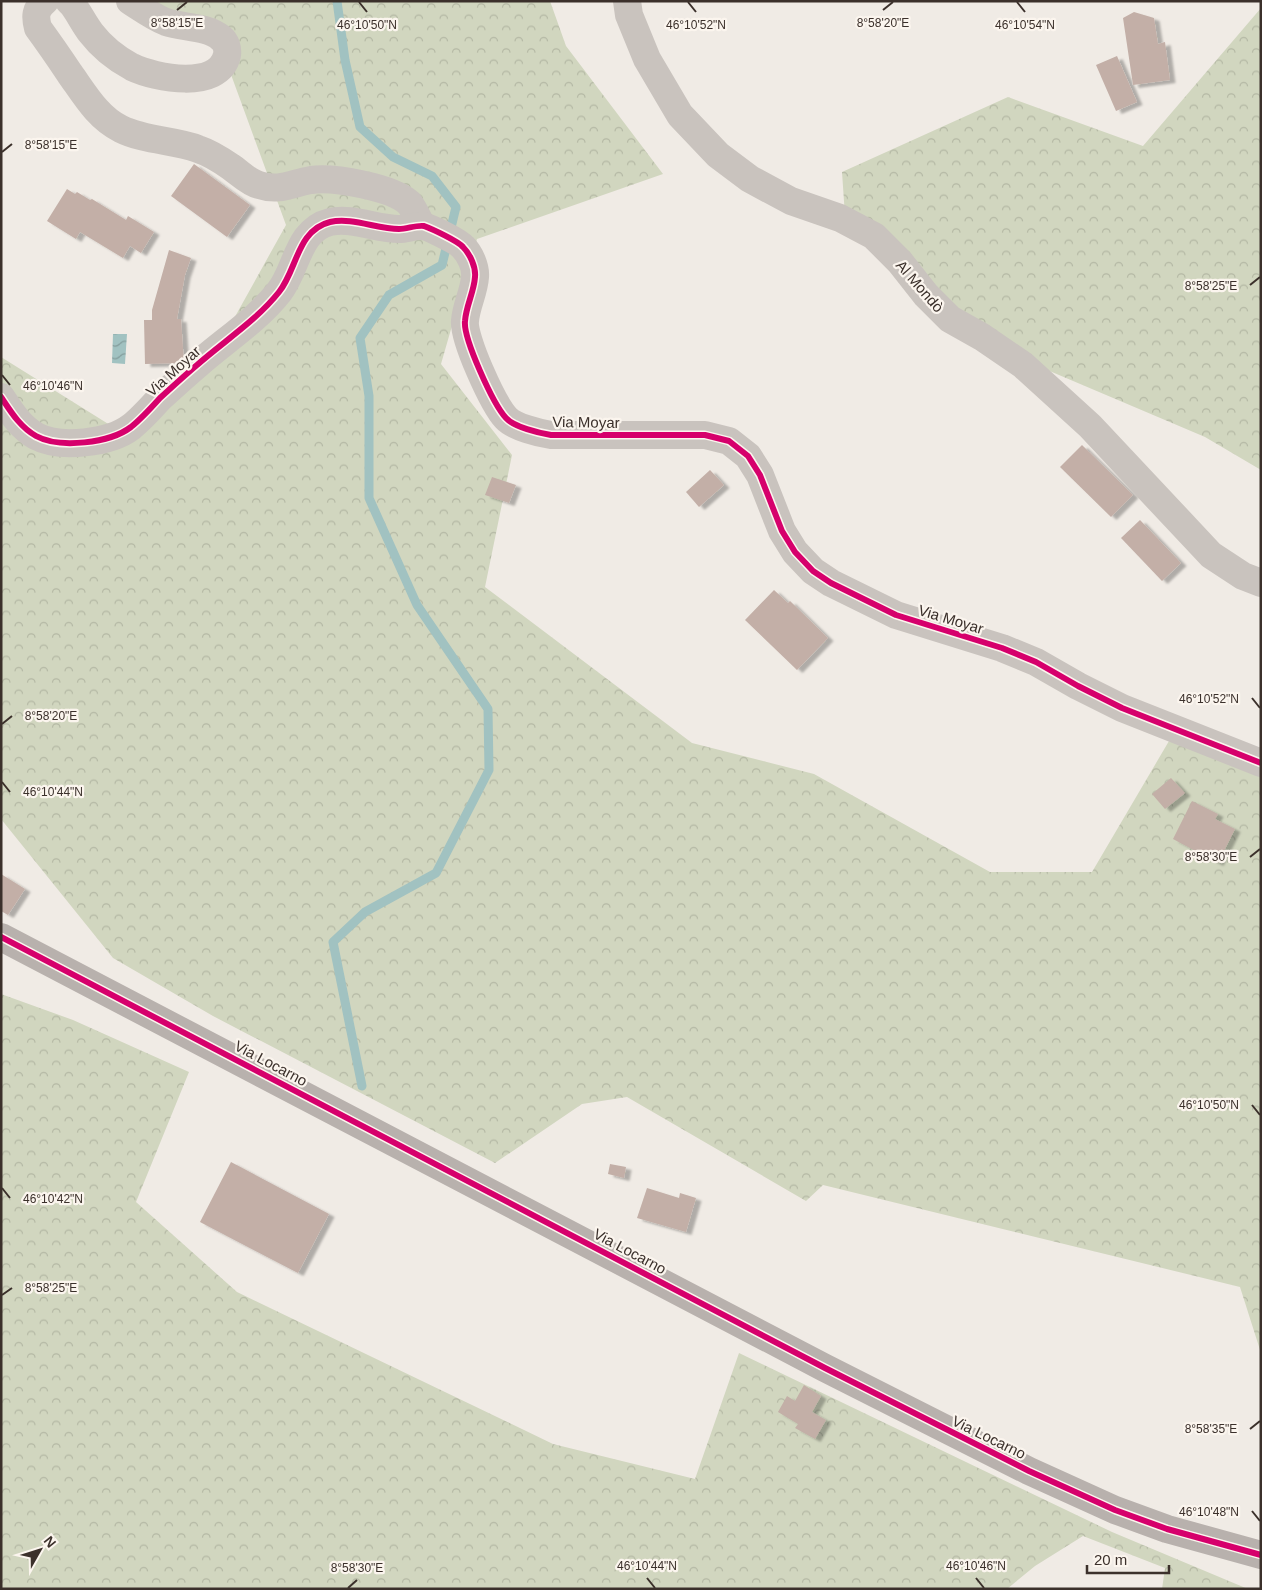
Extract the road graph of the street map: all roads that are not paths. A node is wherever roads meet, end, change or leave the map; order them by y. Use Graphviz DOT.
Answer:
graph roads {
  1 [pos="130,1"];
  2 [pos="627,1"];
  3 [pos="49,2"];
  4 [pos="442,236"];
  5 [pos="1,397"];
  6 [pos="1261,583"];
  7 [pos="1261,763"];
  8 [pos="1,937"];
  9 [pos="1261,1555"];
  1 -- 3 [label="street"];
  2 -- 6 [label="street, Al Mondò"];
  3 -- 4 [label="street"];
  4 -- 5 [label="street, Via Moyar"];
  4 -- 7 [label="street, Via Moyar"];
  8 -- 9 [label="main road, Via Locarno"];
}
